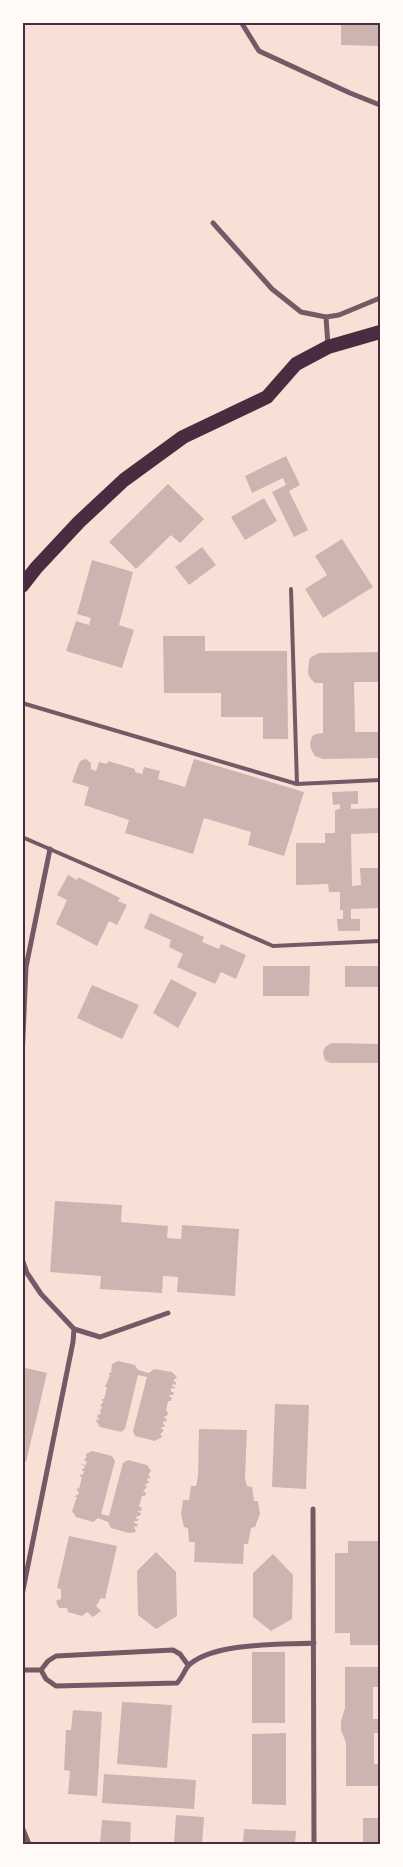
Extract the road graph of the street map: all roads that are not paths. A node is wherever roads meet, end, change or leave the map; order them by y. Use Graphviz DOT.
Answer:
graph roads {
  1 [pos="241,22"];
  2 [pos="380,104"];
  3 [pos="213,223"];
  4 [pos="380,298"];
  5 [pos="326,318"];
  6 [pos="380,332"];
  7 [pos="328,347"];
  8 [pos="22,586"];
  9 [pos="290,589"];
  10 [pos="22,703"];
  11 [pos="380,780"];
  12 [pos="297,784"];
  13 [pos="22,837"];
  14 [pos="50,849"];
  15 [pos="380,941"];
  16 [pos="22,1058"];
  17 [pos="22,1259"];
  18 [pos="168,1313"];
  19 [pos="74,1329"];
  20 [pos="312,1509"];
  21 [pos="22,1595"];
  22 [pos="314,1643"];
  23 [pos="188,1666"];
  24 [pos="22,1670"];
  25 [pos="41,1670"];
  26 [pos="22,1827"];
  27 [pos="30,1844"];
  28 [pos="314,1844"];
  1 -- 2 [label="street"];
  3 -- 5 [label="street"];
  4 -- 5 [label="street"];
  5 -- 7 [label="street"];
  6 -- 7 [label="highway"];
  7 -- 8 [label="highway"];
  9 -- 12 [label="lane"];
  10 -- 12 [label="lane"];
  11 -- 12 [label="lane"];
  13 -- 14 [label="lane"];
  14 -- 15 [label="lane"];
  14 -- 16 [label="street"];
  17 -- 19 [label="street"];
  18 -- 19 [label="street"];
  19 -- 21 [label="street"];
  20 -- 22 [label="street"];
  22 -- 23 [label="street"];
  22 -- 28 [label="street"];
  23 -- 25 [label="street"];
  23 -- 25 [label="street"];
  24 -- 25 [label="street"];
  26 -- 27 [label="street"];
}
